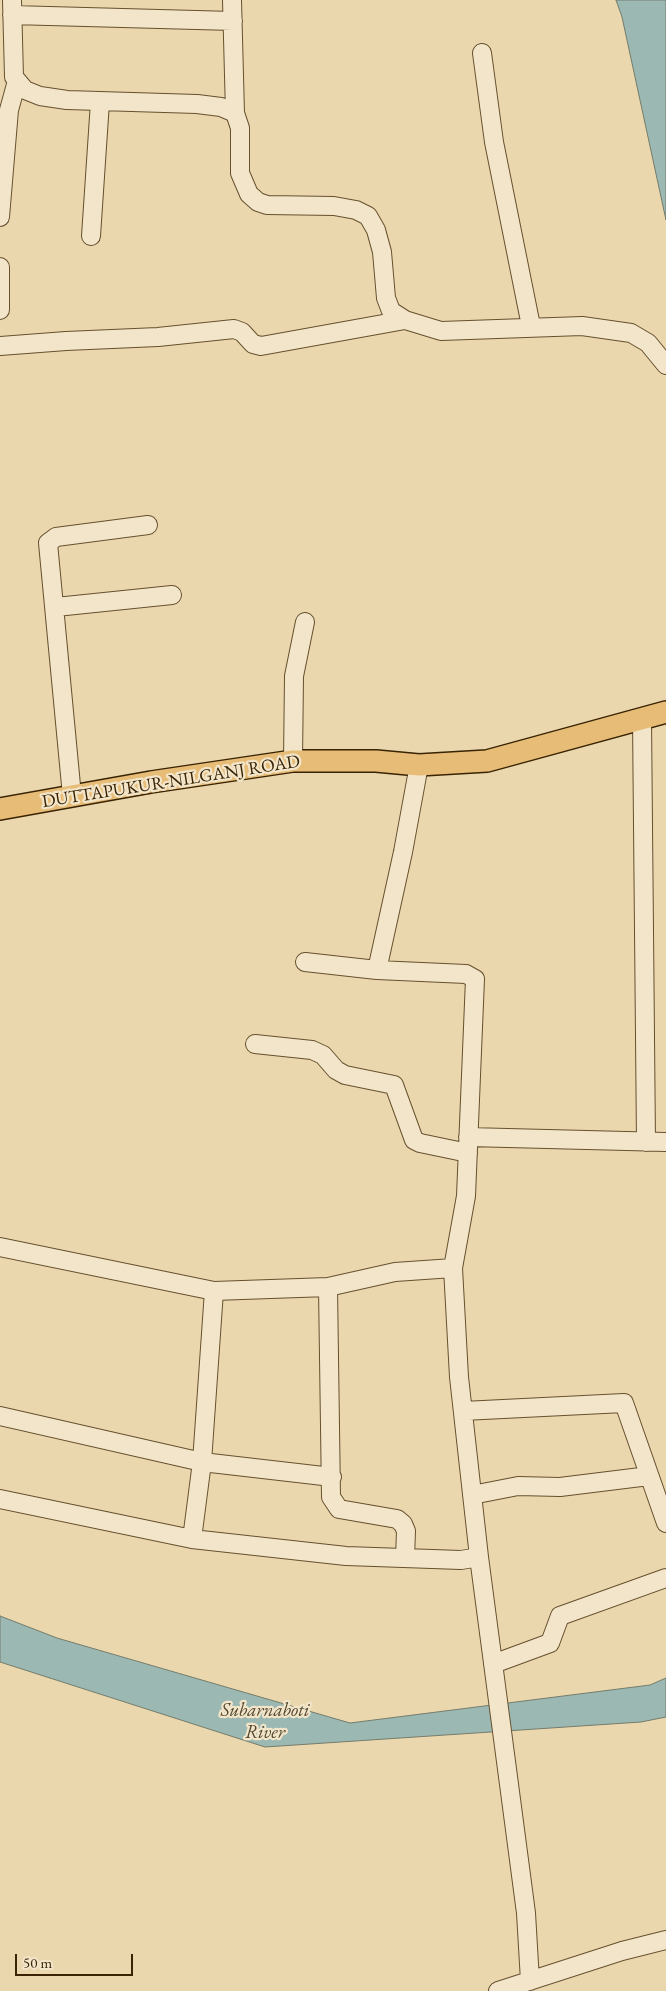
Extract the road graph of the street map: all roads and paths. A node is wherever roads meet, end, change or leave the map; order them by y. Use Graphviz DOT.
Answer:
graph roads {
  1 [pos="232,0"];
  2 [pos="12,8"];
  3 [pos="233,20"];
  4 [pos="482,53"];
  5 [pos="17,81"];
  6 [pos="100,102"];
  7 [pos="4,109"];
  8 [pos="235,113"];
  9 [pos="0,217"];
  10 [pos="91,236"];
  11 [pos="0,267"];
  12 [pos="0,310"];
  13 [pos="405,320"];
  14 [pos="531,326"];
  15 [pos="0,346"];
  16 [pos="666,366"];
  17 [pos="148,525"];
  18 [pos="172,596"];
  19 [pos="56,607"];
  20 [pos="306,622"];
  21 [pos="666,712"];
  22 [pos="642,719"];
  23 [pos="294,761"];
  24 [pos="419,765"];
  25 [pos="72,796"];
  26 [pos="0,809"];
  27 [pos="305,962"];
  28 [pos="378,970"];
  29 [pos="255,1044"];
  30 [pos="646,1142"];
  31 [pos="666,1142"];
  32 [pos="468,1145"];
  33 [pos="0,1247"];
  34 [pos="452,1268"];
  35 [pos="328,1287"];
  36 [pos="214,1291"];
  37 [pos="462,1411"];
  38 [pos="0,1416"];
  39 [pos="202,1462"];
  40 [pos="649,1476"];
  41 [pos="332,1477"];
  42 [pos="472,1495"];
  43 [pos="0,1499"];
  44 [pos="666,1523"];
  45 [pos="192,1539"];
  46 [pos="479,1557"];
  47 [pos="405,1558"];
  48 [pos="666,1578"];
  49 [pos="493,1664"];
  50 [pos="666,1940"];
  51 [pos="530,1981"];
  52 [pos="498,1991"];
  1 -- 3 [label="street"];
  2 -- 3 [label="street"];
  2 -- 5 [label="street"];
  3 -- 8 [label="street"];
  4 -- 14 [label="street"];
  5 -- 6 [label="street"];
  5 -- 7 [label="street"];
  6 -- 8 [label="street"];
  6 -- 10 [label="street"];
  7 -- 9 [label="street"];
  8 -- 13 [label="street"];
  11 -- 12 [label="street"];
  13 -- 14 [label="street"];
  13 -- 15 [label="street"];
  14 -- 16 [label="street"];
  17 -- 19 [label="street"];
  18 -- 19 [label="street"];
  19 -- 25 [label="street"];
  20 -- 23 [label="street"];
  21 -- 22 [label="main road, DUTTAPUKUR-NILGANJ ROAD"];
  22 -- 24 [label="main road, DUTTAPUKUR-NILGANJ ROAD"];
  22 -- 30 [label="street"];
  23 -- 24 [label="main road, DUTTAPUKUR-NILGANJ ROAD"];
  23 -- 25 [label="main road, DUTTAPUKUR-NILGANJ ROAD"];
  24 -- 28 [label="street"];
  25 -- 26 [label="main road, DUTTAPUKUR-NILGANJ ROAD"];
  27 -- 28 [label="street"];
  28 -- 32 [label="street"];
  29 -- 32 [label="street"];
  30 -- 31 [label="street"];
  30 -- 32 [label="street"];
  32 -- 34 [label="street"];
  33 -- 36 [label="street"];
  34 -- 35 [label="street"];
  34 -- 37 [label="street"];
  35 -- 36 [label="street"];
  35 -- 41 [label="street"];
  36 -- 39 [label="street"];
  37 -- 40 [label="street"];
  37 -- 42 [label="street"];
  38 -- 39 [label="street"];
  39 -- 41 [label="street"];
  39 -- 45 [label="street"];
  40 -- 42 [label="street"];
  40 -- 44 [label="street"];
  41 -- 47 [label="street"];
  42 -- 46 [label="street"];
  43 -- 45 [label="street"];
  45 -- 47 [label="street"];
  46 -- 47 [label="street"];
  46 -- 49 [label="street"];
  48 -- 49 [label="street"];
  49 -- 51 [label="street"];
  50 -- 51 [label="street"];
  51 -- 52 [label="street"];
}
